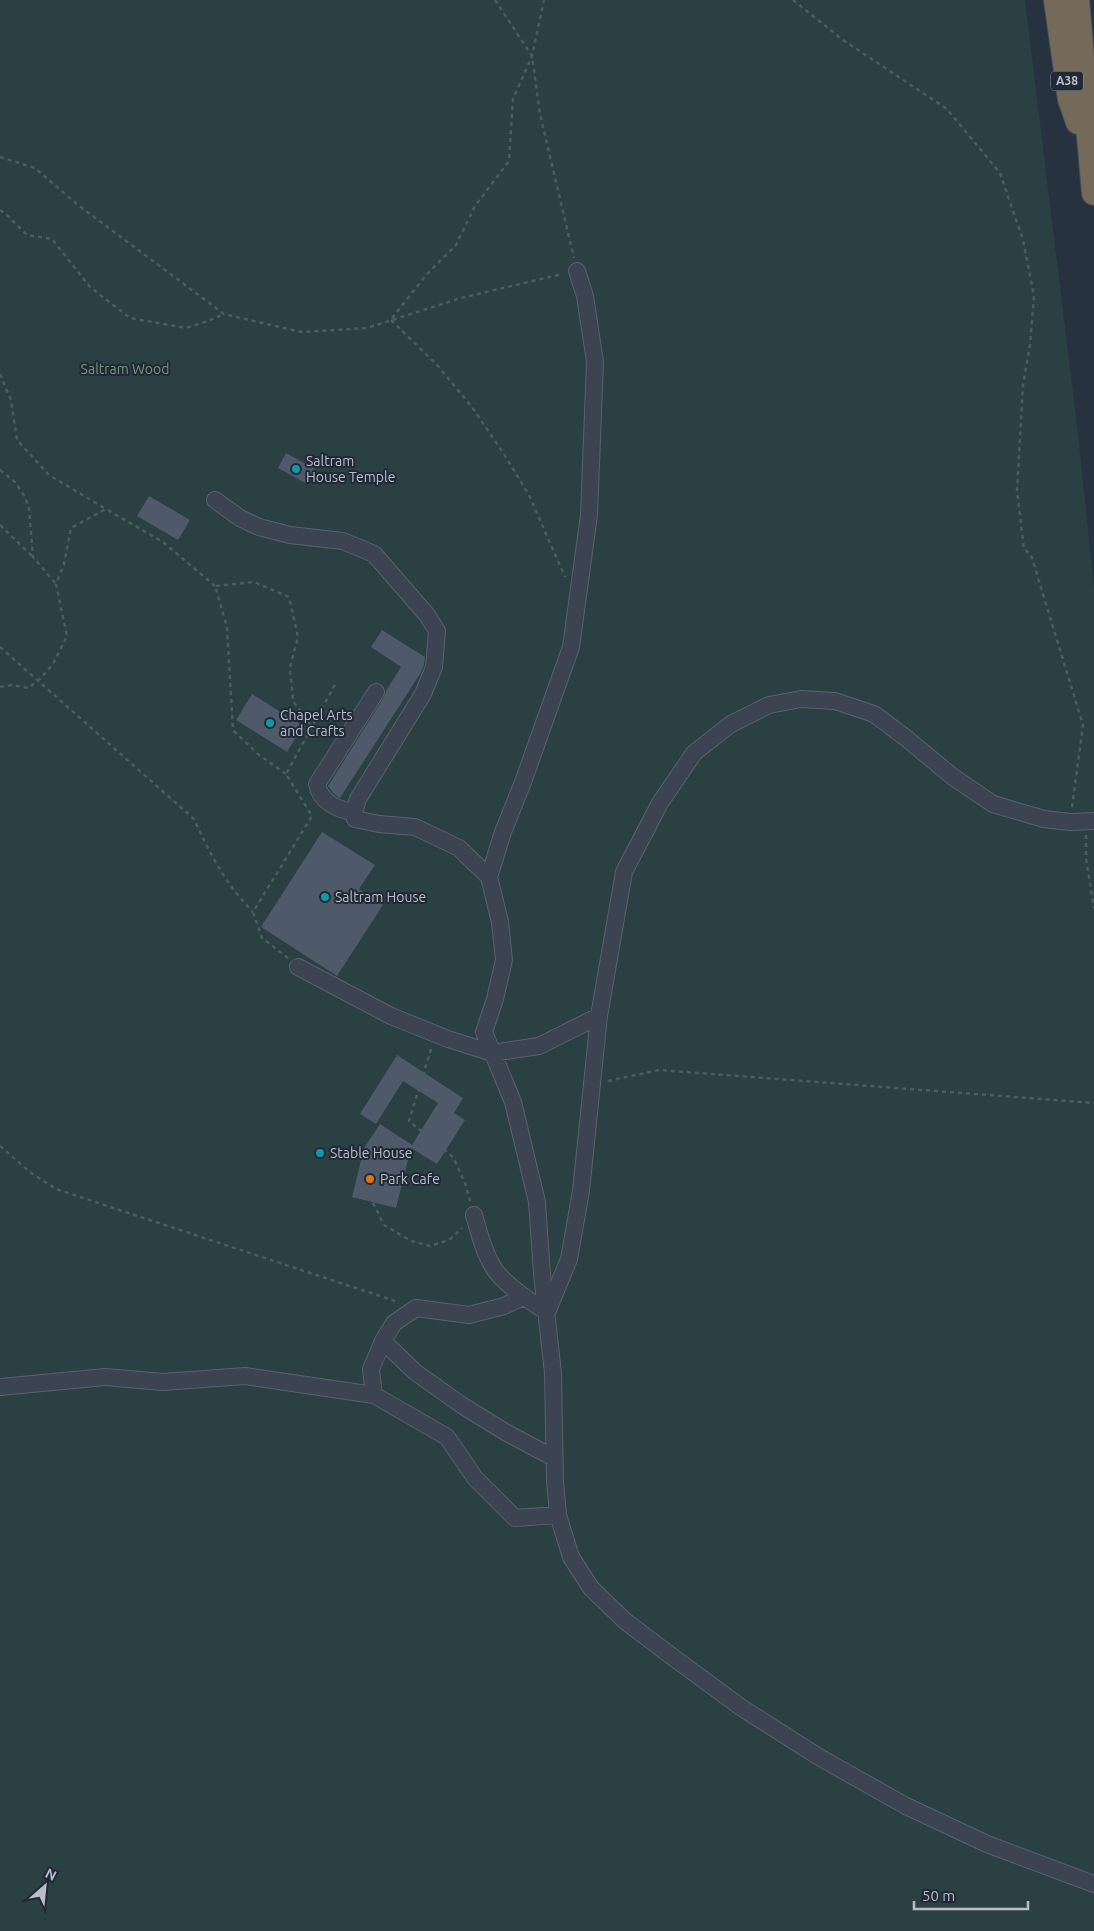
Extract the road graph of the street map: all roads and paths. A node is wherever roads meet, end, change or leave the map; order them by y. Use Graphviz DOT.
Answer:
graph roads {
  1 [pos="495,0"];
  2 [pos="544,0"];
  3 [pos="793,0"];
  4 [pos="1056,0"];
  5 [pos="1077,0"];
  6 [pos="532,56"];
  7 [pos="0,156"];
  8 [pos="1092,159"];
  9 [pos="1094,193"];
  10 [pos="0,210"];
  11 [pos="577,271"];
  12 [pos="224,314"];
  13 [pos="391,320"];
  14 [pos="0,374"];
  15 [pos="0,470"];
  16 [pos="215,500"];
  17 [pos="106,509"];
  18 [pos="0,525"];
  19 [pos="33,557"];
  20 [pos="56,584"];
  21 [pos="215,586"];
  22 [pos="576,601"];
  23 [pos="0,647"];
  24 [pos="39,680"];
  25 [pos="336,683"];
  26 [pos="0,687"];
  27 [pos="376,692"];
  28 [pos="312,727"];
  29 [pos="286,774"];
  30 [pos="354,812"];
  31 [pos="1070,822"];
  32 [pos="1092,826"];
  33 [pos="489,877"];
  34 [pos="1094,908"];
  35 [pos="253,912"];
  36 [pos="298,967"];
  37 [pos="599,1016"];
  38 [pos="436,1034"];
  39 [pos="492,1053"];
  40 [pos="593,1085"];
  41 [pos="1094,1103"];
  42 [pos="0,1146"];
  43 [pos="373,1202"];
  44 [pos="474,1215"];
  45 [pos="524,1297"];
  46 [pos="416,1308"];
  47 [pos="547,1312"];
  48 [pos="383,1341"];
  49 [pos="0,1387"];
  50 [pos="374,1395"];
  51 [pos="554,1458"];
  52 [pos="558,1515"];
  53 [pos="1094,1884"];
  1 -- 6 [label="path"];
  2 -- 6 [label="path"];
  3 -- 31 [label="path"];
  4 -- 8 [label="highway, A38"];
  5 -- 8 [label="highway, A38"];
  6 -- 11 [label="path"];
  6 -- 13 [label="path"];
  7 -- 12 [label="path"];
  8 -- 9 [label="highway, A38"];
  10 -- 12 [label="path"];
  11 -- 13 [label="path"];
  11 -- 22 [label="lane"];
  12 -- 13 [label="path"];
  13 -- 22 [label="path"];
  14 -- 17 [label="path"];
  15 -- 19 [label="path"];
  16 -- 30 [label="lane"];
  17 -- 20 [label="path"];
  17 -- 21 [label="path"];
  18 -- 19 [label="path"];
  19 -- 20 [label="path"];
  20 -- 24 [label="path"];
  21 -- 28 [label="path"];
  21 -- 29 [label="path"];
  22 -- 33 [label="lane"];
  23 -- 24 [label="path"];
  24 -- 26 [label="path"];
  24 -- 35 [label="path"];
  25 -- 28 [label="path"];
  27 -- 30 [label="lane"];
  28 -- 29 [label="path"];
  29 -- 35 [label="path"];
  30 -- 33 [label="lane"];
  31 -- 32 [label="lane"];
  31 -- 37 [label="lane"];
  32 -- 34 [label="path"];
  33 -- 39 [label="lane"];
  35 -- 36 [label="path"];
  36 -- 38 [label="lane"];
  37 -- 39 [label="lane"];
  37 -- 40 [label="lane"];
  38 -- 39 [label="lane"];
  38 -- 44 [label="path"];
  39 -- 47 [label="lane"];
  40 -- 41 [label="path"];
  40 -- 47 [label="lane"];
  42 -- 46 [label="path"];
  43 -- 44 [label="path"];
  44 -- 45 [label="lane"];
  45 -- 46 [label="lane"];
  45 -- 47 [label="lane"];
  46 -- 48 [label="lane"];
  47 -- 51 [label="lane"];
  48 -- 50 [label="lane"];
  48 -- 51 [label="lane"];
  49 -- 50 [label="lane"];
  50 -- 52 [label="lane"];
  51 -- 52 [label="lane"];
  52 -- 53 [label="lane"];
}
